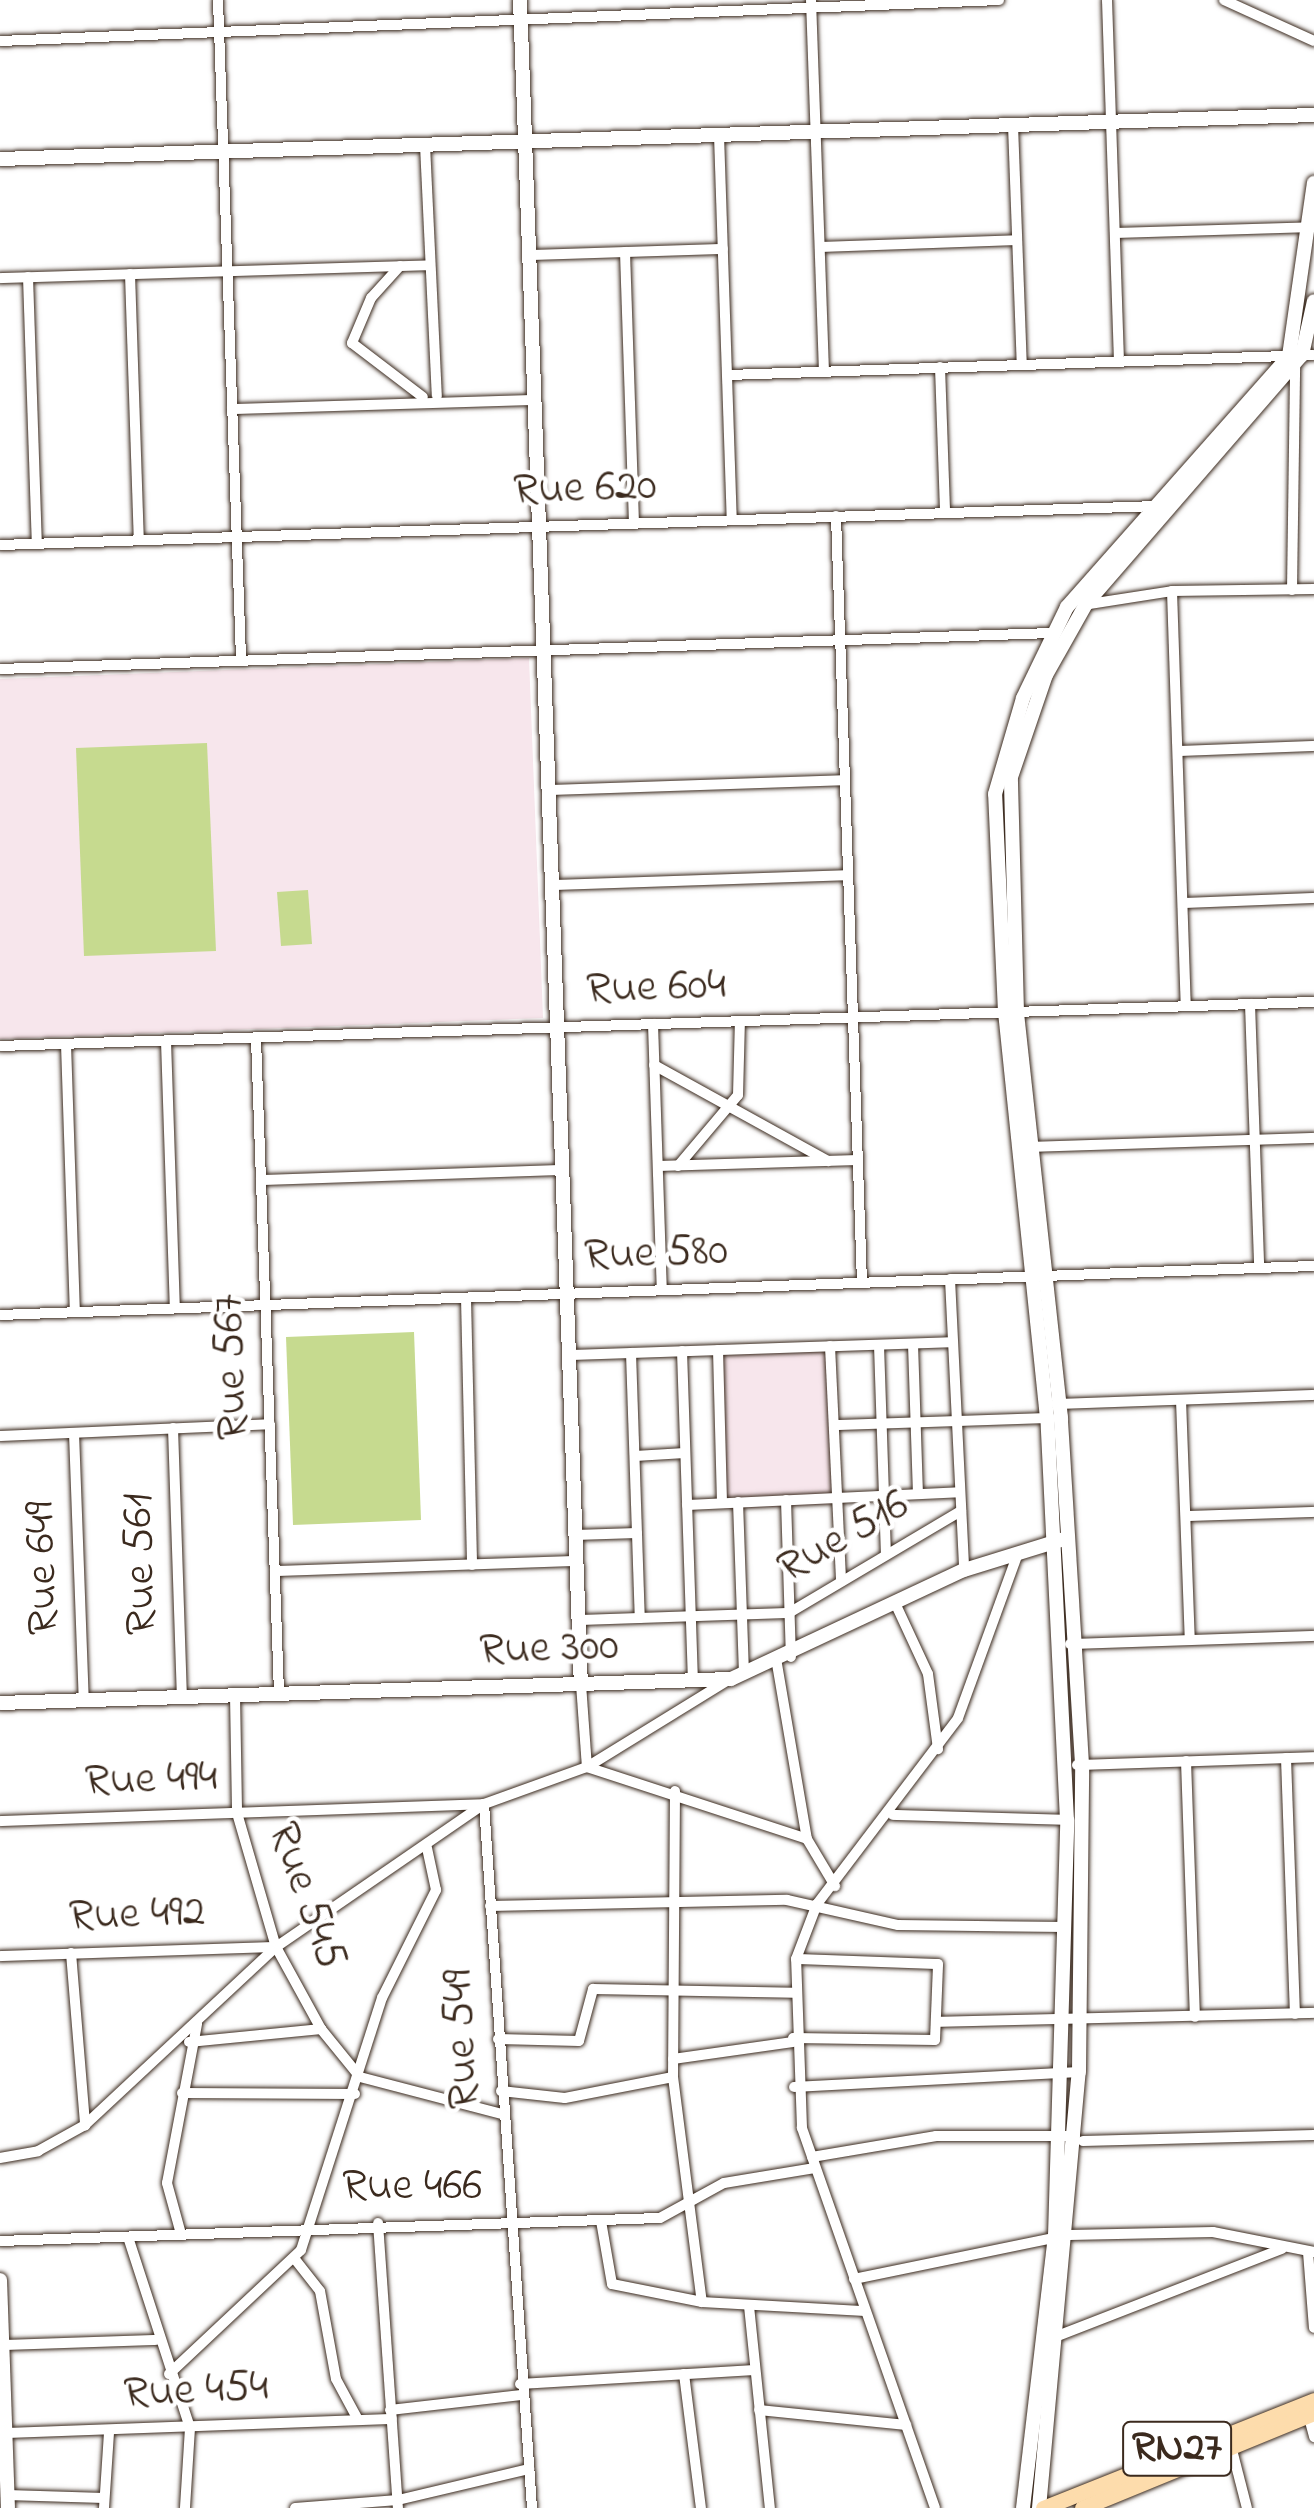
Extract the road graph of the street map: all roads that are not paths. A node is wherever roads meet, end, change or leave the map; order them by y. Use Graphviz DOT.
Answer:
graph roads {
  1 [pos="218,0"];
  2 [pos="520,0"];
  3 [pos="1000,0"];
  4 [pos="1107,0"];
  5 [pos="1224,0"];
  6 [pos="811,4"];
  7 [pos="520,20"];
  8 [pos="220,32"];
  9 [pos="0,41"];
  10 [pos="1314,41"];
  11 [pos="1314,114"];
  12 [pos="1111,122"];
  13 [pos="1013,125"];
  14 [pos="816,132"];
  15 [pos="720,135"];
  16 [pos="525,142"];
  17 [pos="425,145"];
  18 [pos="224,152"];
  19 [pos="0,159"];
  20 [pos="1314,183"];
  21 [pos="1312,228"];
  22 [pos="1115,232"];
  23 [pos="1017,240"];
  24 [pos="820,247"];
  25 [pos="723,249"];
  26 [pos="625,252"];
  27 [pos="529,256"];
  28 [pos="400,266"];
  29 [pos="429,266"];
  30 [pos="228,271"];
  31 [pos="130,274"];
  32 [pos="28,277"];
  33 [pos="0,278"];
  34 [pos="1314,301"];
  35 [pos="1300,357"];
  36 [pos="1119,361"];
  37 [pos="1022,365"];
  38 [pos="940,367"];
  39 [pos="824,371"];
  40 [pos="728,374"];
  41 [pos="437,396"];
  42 [pos="424,397"];
  43 [pos="534,400"];
  44 [pos="232,409"];
  45 [pos="1173,505"];
  46 [pos="1155,506"];
  47 [pos="945,513"];
  48 [pos="836,516"];
  49 [pos="732,520"];
  50 [pos="634,523"];
  51 [pos="539,526"];
  52 [pos="236,537"];
  53 [pos="140,540"];
  54 [pos="37,543"];
  55 [pos="0,545"];
  56 [pos="1314,589"];
  57 [pos="1292,590"];
  58 [pos="1172,592"];
  59 [pos="1086,604"];
  60 [pos="1067,608"];
  61 [pos="1052,633"];
  62 [pos="840,640"];
  63 [pos="543,650"];
  64 [pos="240,660"];
  65 [pos="0,668"];
  66 [pos="1314,746"];
  67 [pos="1178,751"];
  68 [pos="845,780"];
  69 [pos="548,790"];
  70 [pos="848,876"];
  71 [pos="552,886"];
  72 [pos="1314,898"];
  73 [pos="1183,903"];
  74 [pos="1314,1002"];
  75 [pos="1250,1004"];
  76 [pos="1186,1006"];
  77 [pos="1011,1012"];
  78 [pos="853,1017"];
  79 [pos="740,1021"];
  80 [pos="653,1024"];
  81 [pos="557,1027"];
  82 [pos="256,1038"];
  83 [pos="166,1040"];
  84 [pos="66,1044"];
  85 [pos="0,1046"];
  86 [pos="654,1065"];
  87 [pos="731,1102"];
  88 [pos="1314,1138"];
  89 [pos="1254,1140"];
  90 [pos="1026,1147"];
  91 [pos="858,1160"];
  92 [pos="828,1161"];
  93 [pos="658,1166"];
  94 [pos="678,1166"];
  95 [pos="562,1170"];
  96 [pos="261,1180"];
  97 [pos="1314,1266"];
  98 [pos="1258,1268"];
  99 [pos="1040,1276"];
  100 [pos="950,1279"];
  101 [pos="862,1282"];
  102 [pos="662,1290"];
  103 [pos="566,1294"];
  104 [pos="466,1298"];
  105 [pos="266,1305"];
  106 [pos="175,1308"];
  107 [pos="75,1312"];
  108 [pos="0,1315"];
  109 [pos="953,1342"];
  110 [pos="879,1344"];
  111 [pos="913,1344"];
  112 [pos="830,1346"];
  113 [pos="718,1350"];
  114 [pos="682,1351"];
  115 [pos="631,1353"];
  116 [pos="569,1355"];
  117 [pos="1314,1395"];
  118 [pos="1182,1400"];
  119 [pos="1053,1411"];
  120 [pos="956,1421"];
  121 [pos="916,1422"];
  122 [pos="270,1424"];
  123 [pos="882,1424"];
  124 [pos="836,1425"];
  125 [pos="173,1428"];
  126 [pos="74,1432"];
  127 [pos="0,1436"];
  128 [pos="686,1453"];
  129 [pos="634,1456"];
  130 [pos="960,1492"];
  131 [pos="918,1494"];
  132 [pos="884,1496"];
  133 [pos="838,1498"];
  134 [pos="786,1500"];
  135 [pos="738,1502"];
  136 [pos="722,1503"];
  137 [pos="687,1504"];
  138 [pos="961,1512"];
  139 [pos="1314,1512"];
  140 [pos="1186,1516"];
  141 [pos="637,1533"];
  142 [pos="575,1535"];
  143 [pos="1062,1539"];
  144 [pos="1020,1547"];
  145 [pos="886,1554"];
  146 [pos="576,1561"];
  147 [pos="472,1564"];
  148 [pos="964,1570"];
  149 [pos="275,1572"];
  150 [pos="841,1581"];
  151 [pos="896,1605"];
  152 [pos="790,1614"];
  153 [pos="742,1615"];
  154 [pos="691,1617"];
  155 [pos="640,1618"];
  156 [pos="578,1620"];
  157 [pos="1314,1636"];
  158 [pos="1190,1640"];
  159 [pos="1060,1644"];
  160 [pos="1078,1644"];
  161 [pos="784,1661"];
  162 [pos="738,1676"];
  163 [pos="693,1680"];
  164 [pos="581,1684"];
  165 [pos="279,1694"];
  166 [pos="235,1696"];
  167 [pos="182,1697"];
  168 [pos="84,1700"];
  169 [pos="0,1703"];
  170 [pos="938,1749"];
  171 [pos="1314,1757"];
  172 [pos="1286,1758"];
  173 [pos="1186,1761"];
  174 [pos="1074,1765"];
  175 [pos="588,1767"];
  176 [pos="675,1791"];
  177 [pos="484,1804"];
  178 [pos="238,1813"];
  179 [pos="893,1815"];
  180 [pos="1068,1820"];
  181 [pos="0,1821"];
  182 [pos="807,1839"];
  183 [pos="427,1848"];
  184 [pos="835,1886"];
  185 [pos="674,1902"];
  186 [pos="817,1904"];
  187 [pos="490,1906"];
  188 [pos="1066,1926"];
  189 [pos="276,1946"];
  190 [pos="71,1954"];
  191 [pos="0,1956"];
  192 [pos="796,1959"];
  193 [pos="673,1990"];
  194 [pos="794,1993"];
  195 [pos="1314,2013"];
  196 [pos="1295,2014"];
  197 [pos="1195,2017"];
  198 [pos="198,2020"];
  199 [pos="1072,2021"];
  200 [pos="936,2022"];
  201 [pos="321,2029"];
  202 [pos="498,2039"];
  203 [pos="793,2040"];
  204 [pos="179,2042"];
  205 [pos="193,2043"];
  206 [pos="673,2059"];
  207 [pos="1072,2072"];
  208 [pos="360,2076"];
  209 [pos="673,2077"];
  210 [pos="794,2087"];
  211 [pos="501,2091"];
  212 [pos="182,2093"];
  213 [pos="354,2094"];
  214 [pos="502,2114"];
  215 [pos="85,2126"];
  216 [pos="1314,2135"];
  217 [pos="1073,2138"];
  218 [pos="0,2158"];
  219 [pos="814,2162"];
  220 [pos="690,2204"];
  221 [pos="601,2221"];
  222 [pos="509,2222"];
  223 [pos="378,2223"];
  224 [pos="313,2224"];
  225 [pos="181,2234"];
  226 [pos="1062,2235"];
  227 [pos="128,2236"];
  228 [pos="0,2241"];
  229 [pos="1283,2249"];
  230 [pos="1311,2252"];
  231 [pos="294,2258"];
  232 [pos="854,2279"];
  233 [pos="0,2280"];
  234 [pos="702,2302"];
  235 [pos="749,2306"];
  236 [pos="865,2311"];
  237 [pos="1314,2328"];
  238 [pos="1060,2336"];
  239 [pos="1,2338"];
  240 [pos="156,2340"];
  241 [pos="755,2370"];
  242 [pos="170,2374"];
  243 [pos="684,2374"];
  244 [pos="520,2390"];
  245 [pos="1312,2409"];
  246 [pos="758,2410"];
  247 [pos="391,2414"];
  248 [pos="357,2418"];
  249 [pos="906,2425"];
  250 [pos="190,2428"];
  251 [pos="109,2432"];
  252 [pos="5,2433"];
  253 [pos="1314,2437"];
  254 [pos="1230,2441"];
  255 [pos="3,2453"];
  256 [pos="529,2469"];
  257 [pos="8,2501"];
  258 [pos="104,2503"];
  259 [pos="398,2504"];
  260 [pos="185,2508"];
  261 [pos="294,2508"];
  262 [pos="532,2508"];
  263 [pos="701,2508"];
  264 [pos="770,2508"];
  265 [pos="936,2508"];
  266 [pos="1023,2508"];
  267 [pos="1041,2508"];
  268 [pos="1082,2508"];
  269 [pos="1247,2508"];
  1 -- 8 [label="street"];
  2 -- 7 [label="main road"];
  3 -- 6 [label="street"];
  4 -- 12 [label="street"];
  5 -- 10 [label="street"];
  6 -- 7 [label="street"];
  6 -- 14 [label="street"];
  7 -- 8 [label="street"];
  7 -- 16 [label="main road"];
  8 -- 9 [label="street"];
  8 -- 18 [label="street"];
  11 -- 12 [label="main road"];
  12 -- 13 [label="main road"];
  12 -- 22 [label="street"];
  13 -- 14 [label="main road"];
  13 -- 23 [label="street"];
  14 -- 15 [label="main road"];
  14 -- 24 [label="street"];
  15 -- 16 [label="main road"];
  15 -- 25 [label="street"];
  16 -- 17 [label="main road"];
  16 -- 27 [label="main road"];
  17 -- 18 [label="main road"];
  17 -- 29 [label="street"];
  18 -- 19 [label="main road"];
  18 -- 30 [label="street"];
  20 -- 21 [label="main road"];
  21 -- 22 [label="street"];
  21 -- 35 [label="main road"];
  22 -- 36 [label="street"];
  23 -- 24 [label="street"];
  23 -- 37 [label="street"];
  24 -- 39 [label="street"];
  25 -- 26 [label="street"];
  25 -- 40 [label="street"];
  26 -- 27 [label="street"];
  26 -- 50 [label="street"];
  27 -- 43 [label="main road"];
  28 -- 29 [label="street"];
  28 -- 30 [label="street"];
  28 -- 42 [label="street"];
  29 -- 41 [label="street"];
  30 -- 31 [label="street"];
  30 -- 44 [label="street"];
  31 -- 32 [label="street"];
  31 -- 53 [label="street"];
  32 -- 33 [label="street"];
  32 -- 54 [label="street"];
  34 -- 35 [label="main road"];
  35 -- 36 [label="street"];
  35 -- 45 [label="main road"];
  35 -- 46 [label="main road"];
  35 -- 57 [label="street"];
  36 -- 37 [label="street"];
  37 -- 38 [label="street"];
  38 -- 39 [label="street"];
  38 -- 47 [label="street"];
  39 -- 40 [label="street"];
  40 -- 49 [label="street"];
  41 -- 42 [label="street"];
  41 -- 43 [label="street"];
  42 -- 44 [label="street"];
  43 -- 51 [label="main road"];
  44 -- 52 [label="street"];
  45 -- 46 [label="street, Rue 620"];
  45 -- 59 [label="main road"];
  46 -- 47 [label="street, Rue 620"];
  46 -- 60 [label="main road"];
  47 -- 48 [label="street, Rue 620"];
  48 -- 49 [label="street, Rue 620"];
  48 -- 62 [label="street"];
  49 -- 50 [label="street, Rue 620"];
  50 -- 51 [label="street, Rue 620"];
  51 -- 52 [label="street, Rue 620"];
  51 -- 63 [label="main road"];
  52 -- 53 [label="street, Rue 620"];
  52 -- 64 [label="street"];
  53 -- 54 [label="street, Rue 620"];
  54 -- 55 [label="street, Rue 620"];
  56 -- 57 [label="street"];
  57 -- 58 [label="street"];
  58 -- 59 [label="street"];
  58 -- 67 [label="street"];
  59 -- 60 [label="street"];
  59 -- 77 [label="main road"];
  60 -- 61 [label="main road"];
  61 -- 62 [label="street"];
  61 -- 77 [label="main road"];
  62 -- 63 [label="street"];
  62 -- 68 [label="street"];
  63 -- 64 [label="street"];
  63 -- 69 [label="main road"];
  64 -- 65 [label="street"];
  66 -- 67 [label="street"];
  67 -- 73 [label="street"];
  68 -- 69 [label="street"];
  68 -- 70 [label="street"];
  69 -- 71 [label="main road"];
  70 -- 71 [label="street"];
  70 -- 78 [label="street"];
  71 -- 81 [label="main road"];
  72 -- 73 [label="street"];
  73 -- 76 [label="street"];
  74 -- 75 [label="street, Rue 604"];
  75 -- 76 [label="street, Rue 604"];
  75 -- 89 [label="street"];
  76 -- 77 [label="street, Rue 604"];
  77 -- 78 [label="street, Rue 604"];
  77 -- 90 [label="main road"];
  78 -- 79 [label="street, Rue 604"];
  78 -- 91 [label="street"];
  79 -- 80 [label="street, Rue 604"];
  79 -- 87 [label="street"];
  80 -- 81 [label="street, Rue 604"];
  80 -- 86 [label="street"];
  81 -- 82 [label="street, Rue 604"];
  81 -- 95 [label="main road"];
  82 -- 83 [label="street, Rue 604"];
  82 -- 96 [label="street, Rue 567"];
  83 -- 84 [label="street, Rue 604"];
  83 -- 106 [label="street"];
  84 -- 85 [label="street, Rue 604"];
  84 -- 107 [label="street"];
  86 -- 87 [label="street"];
  86 -- 93 [label="street"];
  87 -- 92 [label="street"];
  87 -- 94 [label="street"];
  88 -- 89 [label="street"];
  89 -- 90 [label="street"];
  89 -- 98 [label="street"];
  90 -- 99 [label="main road"];
  91 -- 92 [label="street"];
  91 -- 101 [label="street"];
  92 -- 94 [label="street"];
  93 -- 94 [label="street"];
  93 -- 102 [label="street"];
  95 -- 96 [label="street"];
  95 -- 103 [label="main road"];
  96 -- 105 [label="street, Rue 567"];
  97 -- 98 [label="street, Rue 580"];
  98 -- 99 [label="street, Rue 580"];
  99 -- 100 [label="street, Rue 580"];
  99 -- 119 [label="main road"];
  100 -- 101 [label="street, Rue 580"];
  100 -- 109 [label="street"];
  101 -- 102 [label="street, Rue 580"];
  102 -- 103 [label="street, Rue 580"];
  103 -- 104 [label="street, Rue 580"];
  103 -- 116 [label="main road"];
  104 -- 105 [label="street, Rue 580"];
  104 -- 147 [label="street"];
  105 -- 106 [label="street, Rue 580"];
  105 -- 122 [label="street, Rue 567"];
  106 -- 107 [label="street, Rue 580"];
  107 -- 108 [label="street, Rue 580"];
  109 -- 111 [label="street"];
  109 -- 120 [label="street"];
  110 -- 111 [label="street"];
  110 -- 112 [label="street"];
  110 -- 123 [label="street"];
  111 -- 121 [label="street"];
  112 -- 113 [label="street"];
  112 -- 124 [label="street"];
  113 -- 114 [label="street"];
  113 -- 136 [label="street"];
  114 -- 115 [label="street"];
  114 -- 128 [label="street"];
  115 -- 116 [label="street"];
  115 -- 129 [label="street"];
  116 -- 142 [label="main road"];
  117 -- 118 [label="street"];
  118 -- 119 [label="street"];
  118 -- 140 [label="street"];
  119 -- 120 [label="street"];
  119 -- 143 [label="main road"];
  120 -- 121 [label="street"];
  120 -- 130 [label="street"];
  121 -- 123 [label="street"];
  121 -- 131 [label="street"];
  122 -- 125 [label="street"];
  122 -- 149 [label="street, Rue 567"];
  123 -- 124 [label="street"];
  123 -- 132 [label="street"];
  124 -- 133 [label="street"];
  125 -- 126 [label="street"];
  125 -- 167 [label="street, Rue 561"];
  126 -- 127 [label="street"];
  126 -- 168 [label="street, Rue 649"];
  128 -- 129 [label="street"];
  128 -- 137 [label="street"];
  129 -- 141 [label="street"];
  130 -- 131 [label="street"];
  130 -- 138 [label="street"];
  131 -- 132 [label="street"];
  132 -- 133 [label="street"];
  132 -- 145 [label="street"];
  133 -- 134 [label="street"];
  133 -- 150 [label="street"];
  134 -- 135 [label="street"];
  134 -- 152 [label="street"];
  135 -- 136 [label="street"];
  135 -- 153 [label="street"];
  136 -- 137 [label="street"];
  137 -- 154 [label="street"];
  138 -- 145 [label="street, Rue 516"];
  138 -- 148 [label="street"];
  139 -- 140 [label="street"];
  140 -- 158 [label="street"];
  141 -- 142 [label="street"];
  141 -- 155 [label="street"];
  142 -- 146 [label="main road"];
  143 -- 144 [label="main road, Rue 300"];
  143 -- 159 [label="main road"];
  143 -- 160 [label="main road"];
  144 -- 148 [label="main road, Rue 300"];
  144 -- 170 [label="street"];
  145 -- 150 [label="street, Rue 516"];
  146 -- 147 [label="street"];
  146 -- 156 [label="main road"];
  147 -- 149 [label="street"];
  148 -- 151 [label="main road, Rue 300"];
  149 -- 165 [label="street, Rue 567"];
  150 -- 152 [label="street, Rue 516"];
  151 -- 161 [label="main road, Rue 300"];
  151 -- 170 [label="street"];
  152 -- 153 [label="street, Rue 516"];
  152 -- 161 [label="street"];
  153 -- 154 [label="street, Rue 516"];
  153 -- 162 [label="street"];
  154 -- 155 [label="street, Rue 516"];
  154 -- 163 [label="street"];
  155 -- 156 [label="street, Rue 516"];
  156 -- 164 [label="main road"];
  157 -- 158 [label="street"];
  158 -- 160 [label="street"];
  159 -- 160 [label="street"];
  159 -- 174 [label="main road"];
  160 -- 174 [label="main road"];
  161 -- 162 [label="main road, Rue 300"];
  161 -- 182 [label="street"];
  162 -- 163 [label="main road, Rue 300"];
  162 -- 175 [label="street"];
  163 -- 164 [label="main road, Rue 300"];
  164 -- 165 [label="main road, Rue 300"];
  164 -- 175 [label="street"];
  165 -- 166 [label="main road, Rue 300"];
  166 -- 167 [label="main road, Rue 300"];
  166 -- 178 [label="street, Rue 545"];
  167 -- 168 [label="main road, Rue 300"];
  168 -- 169 [label="main road, Rue 300"];
  170 -- 179 [label="street"];
  171 -- 172 [label="street"];
  172 -- 173 [label="street"];
  172 -- 196 [label="street"];
  173 -- 174 [label="street"];
  173 -- 197 [label="street"];
  174 -- 180 [label="main road"];
  174 -- 199 [label="main road"];
  175 -- 176 [label="street"];
  175 -- 177 [label="street"];
  176 -- 182 [label="street"];
  176 -- 185 [label="street"];
  177 -- 178 [label="street, Rue 494"];
  177 -- 183 [label="street"];
  177 -- 187 [label="street, Rue 549"];
  178 -- 181 [label="street, Rue 494"];
  178 -- 189 [label="street, Rue 545"];
  179 -- 180 [label="street"];
  179 -- 184 [label="street"];
  180 -- 188 [label="main road"];
  182 -- 184 [label="street"];
  183 -- 189 [label="street"];
  183 -- 208 [label="street"];
  184 -- 186 [label="street"];
  185 -- 186 [label="street"];
  185 -- 187 [label="street"];
  185 -- 193 [label="street"];
  186 -- 188 [label="street"];
  186 -- 192 [label="street"];
  187 -- 202 [label="street, Rue 549"];
  188 -- 199 [label="main road"];
  189 -- 190 [label="street, Rue 492"];
  189 -- 198 [label="street"];
  189 -- 201 [label="street, Rue 545"];
  190 -- 191 [label="street, Rue 492"];
  190 -- 215 [label="street"];
  192 -- 194 [label="street"];
  192 -- 200 [label="street"];
  193 -- 194 [label="street"];
  193 -- 202 [label="street"];
  193 -- 206 [label="street"];
  194 -- 203 [label="street"];
  195 -- 196 [label="street"];
  196 -- 197 [label="street"];
  197 -- 199 [label="street"];
  198 -- 204 [label="street"];
  198 -- 205 [label="street"];
  199 -- 200 [label="street"];
  199 -- 207 [label="main road"];
  200 -- 203 [label="street"];
  201 -- 205 [label="street"];
  201 -- 208 [label="street, Rue 545"];
  202 -- 211 [label="street, Rue 549"];
  203 -- 206 [label="street"];
  203 -- 210 [label="street"];
  204 -- 205 [label="street"];
  204 -- 215 [label="street"];
  205 -- 212 [label="street"];
  206 -- 209 [label="street"];
  207 -- 210 [label="street"];
  207 -- 217 [label="main road"];
  208 -- 213 [label="street"];
  208 -- 214 [label="street"];
  209 -- 211 [label="street"];
  209 -- 220 [label="street"];
  210 -- 219 [label="street"];
  211 -- 214 [label="street, Rue 549"];
  212 -- 213 [label="street"];
  212 -- 225 [label="street"];
  213 -- 224 [label="street"];
  214 -- 222 [label="street, Rue 549"];
  215 -- 218 [label="street"];
  216 -- 217 [label="street, Rue 466"];
  217 -- 219 [label="street, Rue 466"];
  217 -- 226 [label="main road"];
  219 -- 220 [label="street, Rue 466"];
  219 -- 232 [label="street"];
  220 -- 221 [label="street, Rue 466"];
  220 -- 234 [label="street"];
  221 -- 222 [label="street, Rue 466"];
  221 -- 234 [label="street"];
  222 -- 223 [label="street, Rue 466"];
  222 -- 244 [label="street, Rue 549"];
  223 -- 224 [label="street, Rue 466"];
  223 -- 247 [label="street"];
  224 -- 225 [label="street, Rue 466"];
  224 -- 231 [label="street"];
  225 -- 227 [label="street, Rue 466"];
  226 -- 229 [label="street"];
  226 -- 232 [label="street"];
  226 -- 238 [label="main road"];
  226 -- 266 [label="main road"];
  227 -- 228 [label="street, Rue 466"];
  227 -- 240 [label="street"];
  229 -- 230 [label="street"];
  229 -- 238 [label="street"];
  230 -- 237 [label="street"];
  231 -- 242 [label="street"];
  231 -- 248 [label="street"];
  232 -- 236 [label="street"];
  233 -- 239 [label="main road"];
  234 -- 235 [label="street"];
  235 -- 236 [label="street"];
  235 -- 241 [label="street"];
  236 -- 249 [label="street"];
  238 -- 267 [label="main road"];
  239 -- 240 [label="street"];
  239 -- 252 [label="main road"];
  240 -- 242 [label="street"];
  241 -- 243 [label="street, Rue 454"];
  241 -- 246 [label="street"];
  242 -- 250 [label="street"];
  243 -- 244 [label="street, Rue 454"];
  243 -- 263 [label="street"];
  244 -- 247 [label="street, Rue 454"];
  244 -- 256 [label="street, Rue 549"];
  245 -- 253 [label="street"];
  245 -- 254 [label="main road, RN27"];
  245 -- 267 [label="main road, RN27"];
  246 -- 249 [label="street"];
  246 -- 264 [label="street"];
  247 -- 248 [label="street, Rue 454"];
  247 -- 259 [label="street"];
  248 -- 250 [label="street, Rue 454"];
  249 -- 265 [label="street"];
  250 -- 251 [label="street, Rue 454"];
  250 -- 260 [label="street"];
  251 -- 252 [label="street, Rue 454"];
  251 -- 258 [label="street"];
  252 -- 255 [label="main road"];
  254 -- 268 [label="main road, RN27"];
  254 -- 269 [label="street"];
  255 -- 257 [label="main road"];
  256 -- 259 [label="street"];
  256 -- 262 [label="street, Rue 549"];
  257 -- 258 [label="street"];
  259 -- 261 [label="street"];
}
